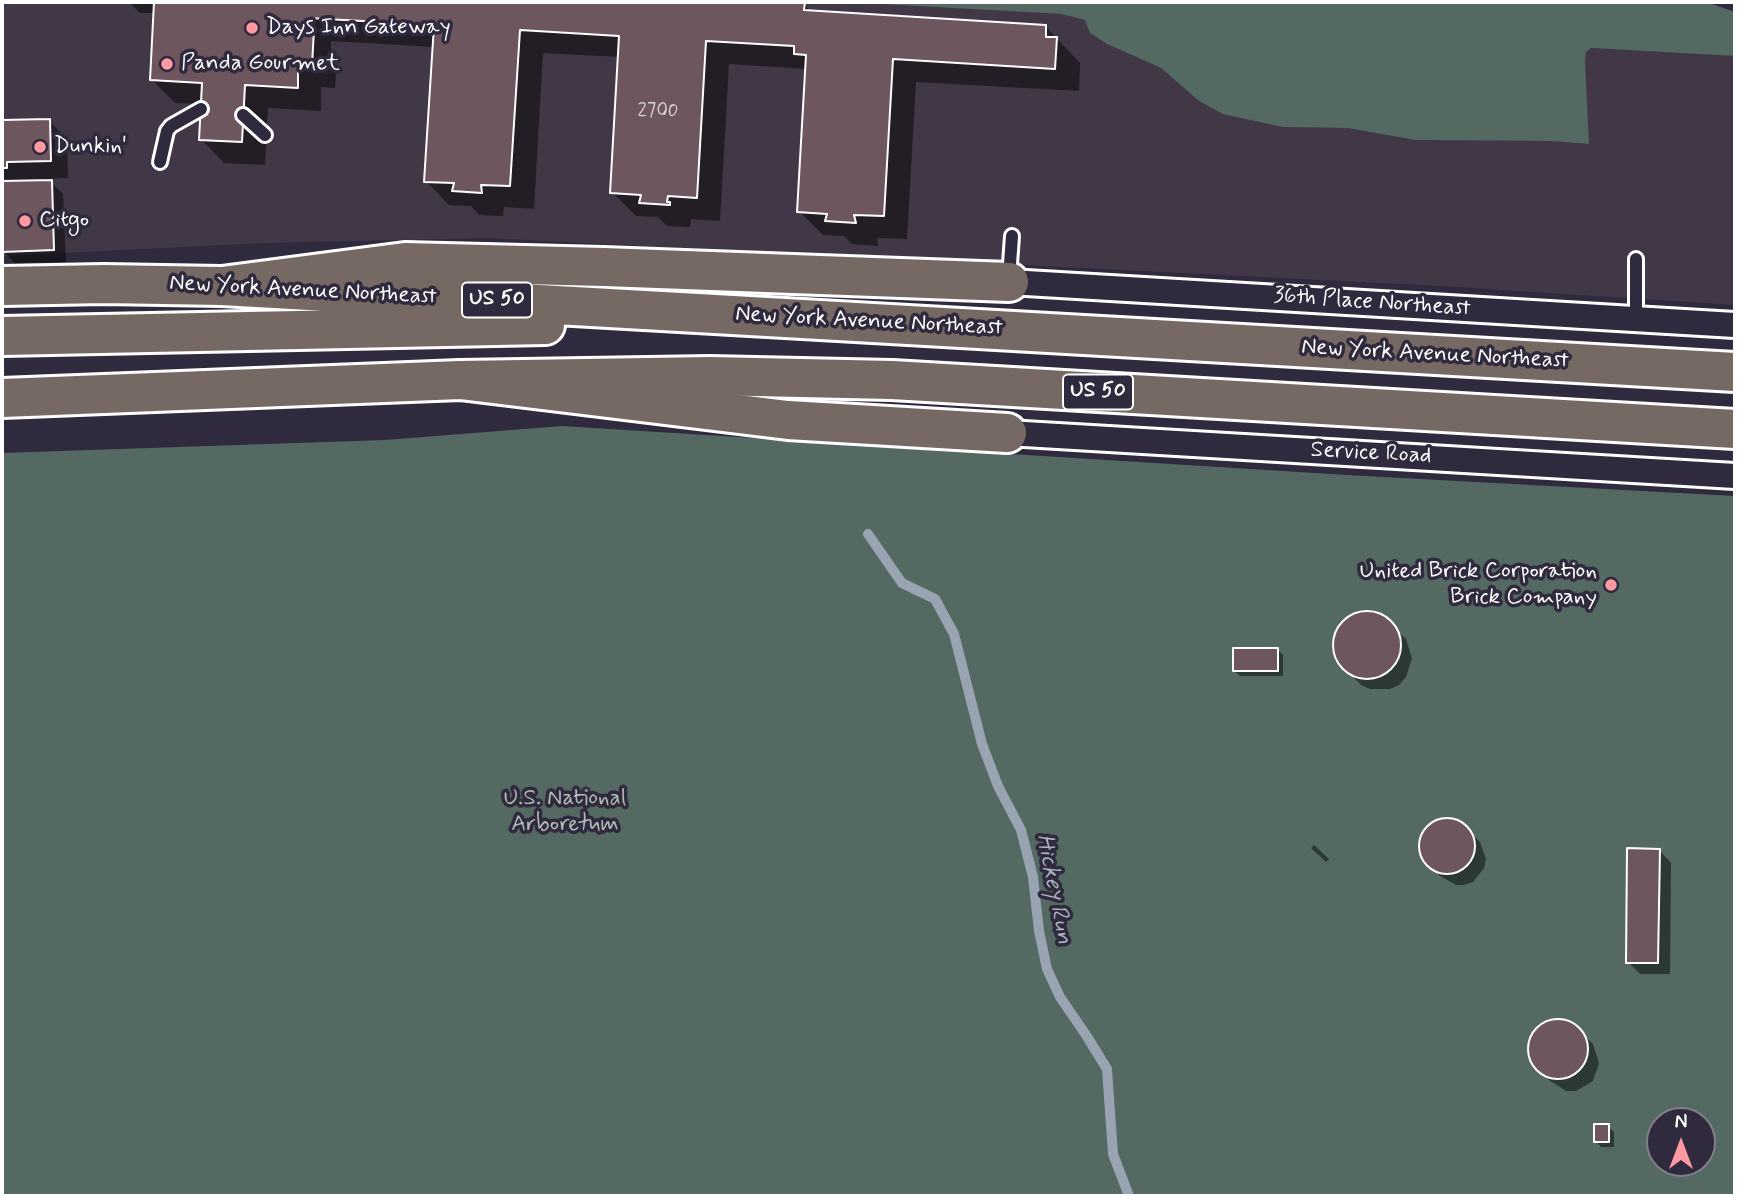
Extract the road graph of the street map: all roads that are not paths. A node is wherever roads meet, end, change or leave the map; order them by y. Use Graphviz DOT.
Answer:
graph roads {
  1 [pos="201,109"];
  2 [pos="243,115"];
  3 [pos="265,135"];
  4 [pos="160,162"];
  5 [pos="1012,236"];
  6 [pos="1636,259"];
  7 [pos="1009,282"];
  8 [pos="2,286"];
  9 [pos="222,286"];
  10 [pos="771,316"];
  11 [pos="1636,320"];
  12 [pos="1735,325"];
  13 [pos="2,336"];
  14 [pos="1735,372"];
  15 [pos="460,380"];
  16 [pos="2,398"];
  17 [pos="1735,429"];
  18 [pos="1007,433"];
  19 [pos="1735,476"];
  1 -- 4 [label="lane"];
  2 -- 3 [label="lane"];
  5 -- 7 [label="lane"];
  6 -- 11 [label="lane"];
  7 -- 9 [label="highway"];
  7 -- 11 [label="street, 36th Place Northeast"];
  8 -- 9 [label="highway, New York Avenue Northeast / US 50"];
  9 -- 10 [label="highway, New York Avenue Northeast / US 50"];
  10 -- 13 [label="highway"];
  10 -- 14 [label="highway, New York Avenue Northeast / US 50"];
  11 -- 12 [label="street, 36th Place Northeast"];
  15 -- 16 [label="highway, US 50"];
  15 -- 17 [label="highway, US 50"];
  15 -- 18 [label="highway"];
  18 -- 19 [label="street, Service Road"];
}
